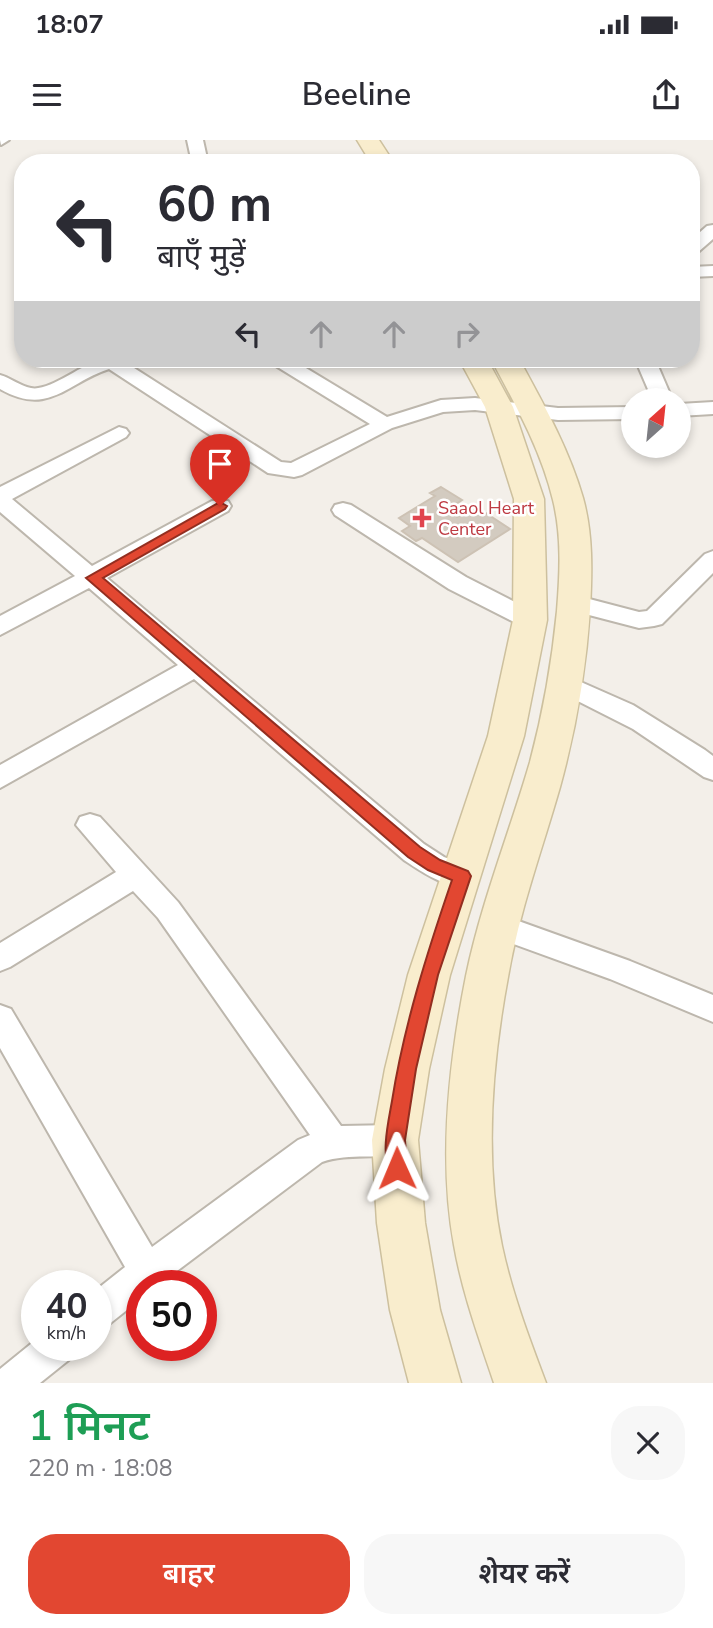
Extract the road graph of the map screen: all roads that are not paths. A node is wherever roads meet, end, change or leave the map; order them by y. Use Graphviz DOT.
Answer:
graph roads {
  1 [pos="95,368"];
  2 [pos="137,368"];
  3 [pos="293,368"];
  4 [pos="306,368"];
  5 [pos="481,368"];
  6 [pos="507,368"];
  7 [pos="649,368"];
  8 [pos="299,372"];
  9 [pos="0,381"];
  10 [pos="657,388"];
  11 [pos="713,408"];
  12 [pos="691,409"];
  13 [pos="516,410"];
  14 [pos="621,413"];
  15 [pos="386,424"];
  16 [pos="119,433"];
  17 [pos="0,498"];
  18 [pos="220,506"];
  19 [pos="344,510"];
  20 [pos="713,559"];
  21 [pos="93,578"];
  22 [pos="574,603"];
  23 [pos="530,620"];
  24 [pos="0,627"];
  25 [pos="197,666"];
  26 [pos="565,684"];
  27 [pos="713,770"];
  28 [pos="0,778"];
  29 [pos="90,825"];
  30 [pos="137,874"];
  31 [pos="462,876"];
  32 [pos="499,926"];
  33 [pos="0,958"];
  34 [pos="713,1009"];
  35 [pos="0,1019"];
  36 [pos="396,1140"];
  37 [pos="333,1141"];
  38 [pos="146,1270"];
  39 [pos="150,1270"];
  40 [pos="126,1289"];
  41 [pos="112,1300"];
  42 [pos="38,1361"];
  43 [pos="11,1383"];
  44 [pos="435,1383"];
  45 [pos="520,1383"];
  1 -- 9 [label="street"];
  2 -- 15 [label="street"];
  3 -- 8 [label="street"];
  4 -- 8 [label="street"];
  5 -- 13 [label="main road"];
  6 -- 13 [label="main road"];
  7 -- 10 [label="street"];
  8 -- 15 [label="street"];
  11 -- 12 [label="street"];
  13 -- 14 [label="street"];
  13 -- 15 [label="street"];
  13 -- 22 [label="main road"];
  13 -- 23 [label="main road"];
  16 -- 17 [label="street"];
  17 -- 21 [label="street"];
  18 -- 21 [label="street"];
  19 -- 23 [label="street"];
  20 -- 22 [label="street"];
  21 -- 24 [label="street"];
  21 -- 25 [label="street"];
  22 -- 26 [label="main road"];
  23 -- 31 [label="main road"];
  25 -- 28 [label="street"];
  25 -- 31 [label="street"];
  26 -- 27 [label="street"];
  26 -- 32 [label="main road"];
  29 -- 30 [label="street"];
  30 -- 33 [label="street"];
  30 -- 37 [label="street"];
  31 -- 36 [label="main road"];
  32 -- 34 [label="street"];
  32 -- 45 [label="main road"];
  35 -- 38 [label="street"];
  36 -- 37 [label="street"];
  36 -- 44 [label="main road"];
  37 -- 39 [label="street"];
  40 -- 41 [label="street"];
  42 -- 43 [label="street"];
}
